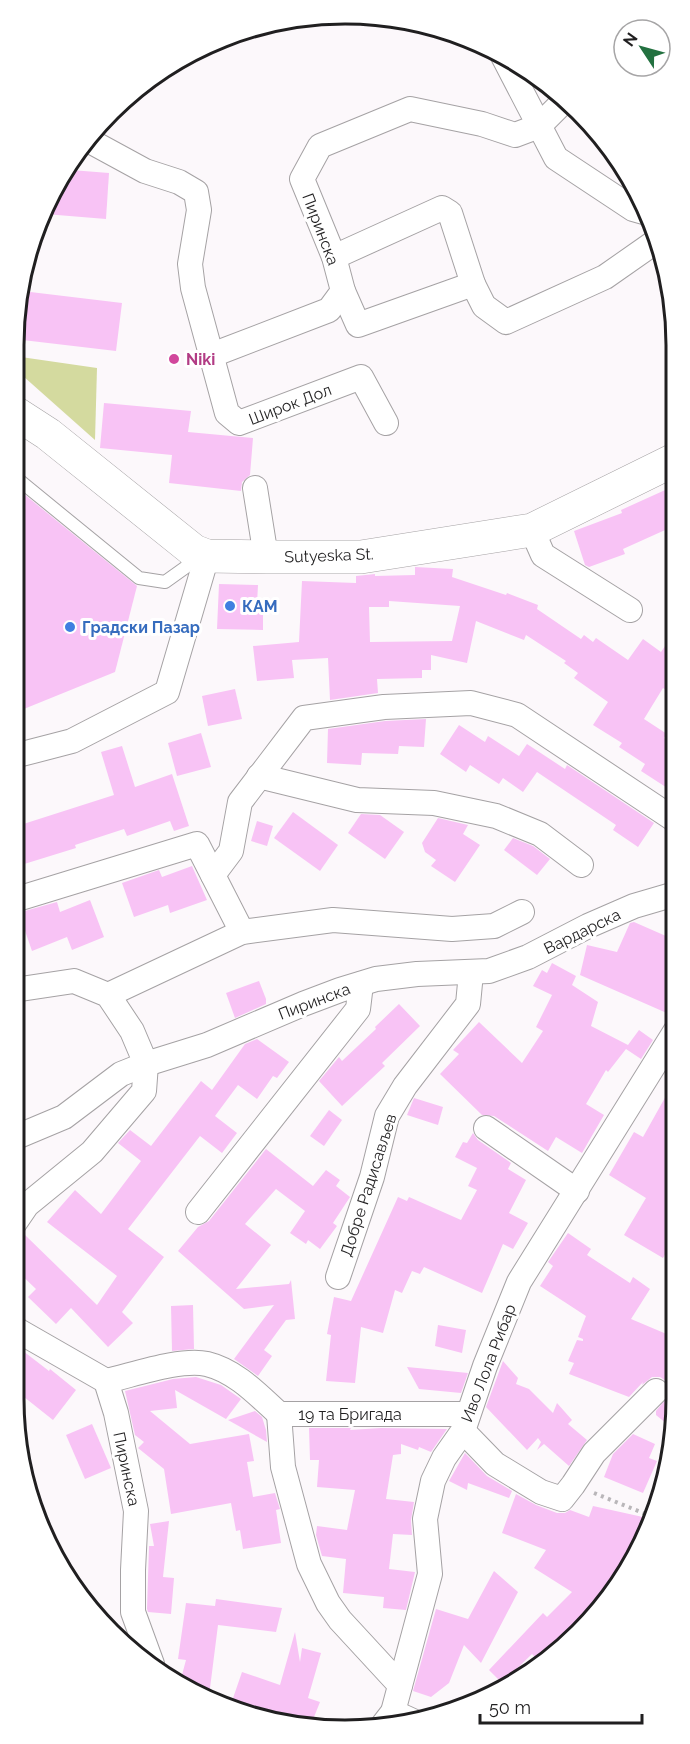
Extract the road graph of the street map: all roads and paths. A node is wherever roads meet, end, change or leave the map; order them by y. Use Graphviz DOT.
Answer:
graph roads {
  1 [pos="510,69"];
  2 [pos="559,106"];
  3 [pos="538,126"];
  4 [pos="95,144"];
  5 [pos="636,210"];
  6 [pos="650,246"];
  7 [pos="334,257"];
  8 [pos="472,284"];
  9 [pos="344,291"];
  10 [pos="212,355"];
  11 [pos="24,418"];
  12 [pos="386,423"];
  13 [pos="666,464"];
  14 [pos="24,484"];
  15 [pos="255,488"];
  16 [pos="532,530"];
  17 [pos="200,553"];
  18 [pos="266,558"];
  19 [pos="630,610"];
  20 [pos="24,753"];
  21 [pos="259,776"];
  22 [pos="666,814"];
  23 [pos="581,865"];
  24 [pos="213,875"];
  25 [pos="24,897"];
  26 [pos="666,897"];
  27 [pos="522,912"];
  28 [pos="242,932"];
  29 [pos="480,972"];
  30 [pos="361,984"];
  31 [pos="24,988"];
  32 [pos="108,995"];
  33 [pos="666,1046"];
  34 [pos="146,1064"];
  35 [pos="486,1128"];
  36 [pos="24,1134"];
  37 [pos="577,1191"];
  38 [pos="24,1209"];
  39 [pos="198,1212"];
  40 [pos="338,1277"];
  41 [pos="24,1335"];
  42 [pos="106,1382"];
  43 [pos="656,1390"];
  44 [pos="279,1414"];
  45 [pos="465,1422"];
  46 [pos="573,1485"];
  47 [pos="645,1514"];
  48 [pos="148,1652"];
  49 [pos="400,1685"];
  50 [pos="397,1716"];
  1 -- 3 [label="street"];
  2 -- 3 [label="street"];
  3 -- 5 [label="street"];
  3 -- 7 [label="street, Пиринска"];
  4 -- 10 [label="street, Широк Дол"];
  6 -- 8 [label="street"];
  7 -- 8 [label="street"];
  7 -- 9 [label="street, Пиринска"];
  8 -- 9 [label="street, Пиринска"];
  9 -- 10 [label="street"];
  10 -- 12 [label="street, Широк Дол"];
  11 -- 17 [label="street"];
  13 -- 16 [label="street, Sutyeska St."];
  14 -- 17 [label="lane"];
  15 -- 18 [label="street"];
  16 -- 18 [label="street, Sutyeska St."];
  16 -- 19 [label="street"];
  17 -- 18 [label="street, Sutyeska St."];
  17 -- 20 [label="street"];
  21 -- 22 [label="street"];
  21 -- 23 [label="street"];
  21 -- 24 [label="street"];
  24 -- 25 [label="street"];
  24 -- 28 [label="street"];
  26 -- 29 [label="street, Вардарска"];
  27 -- 28 [label="street"];
  28 -- 32 [label="street"];
  29 -- 30 [label="street, Пиринска"];
  29 -- 40 [label="street, Добре Радисављев"];
  30 -- 34 [label="street, Пиринска"];
  30 -- 39 [label="street"];
  31 -- 32 [label="street"];
  32 -- 34 [label="street"];
  33 -- 37 [label="street, Иво Лола Рибар"];
  34 -- 36 [label="street, Пиринска"];
  34 -- 38 [label="street"];
  35 -- 37 [label="street"];
  37 -- 45 [label="street, Иво Лола Рибар"];
  41 -- 42 [label="street"];
  42 -- 44 [label="street, 19 та Бригада"];
  42 -- 48 [label="street, Пиринска"];
  43 -- 46 [label="street"];
  44 -- 45 [label="street, 19 та Бригада"];
  44 -- 49 [label="street"];
  45 -- 46 [label="street"];
  45 -- 49 [label="street, Иво Лола Рибар"];
  46 -- 47 [label="path"];
  49 -- 50 [label="street, Иво Лола Рибар"];
}
